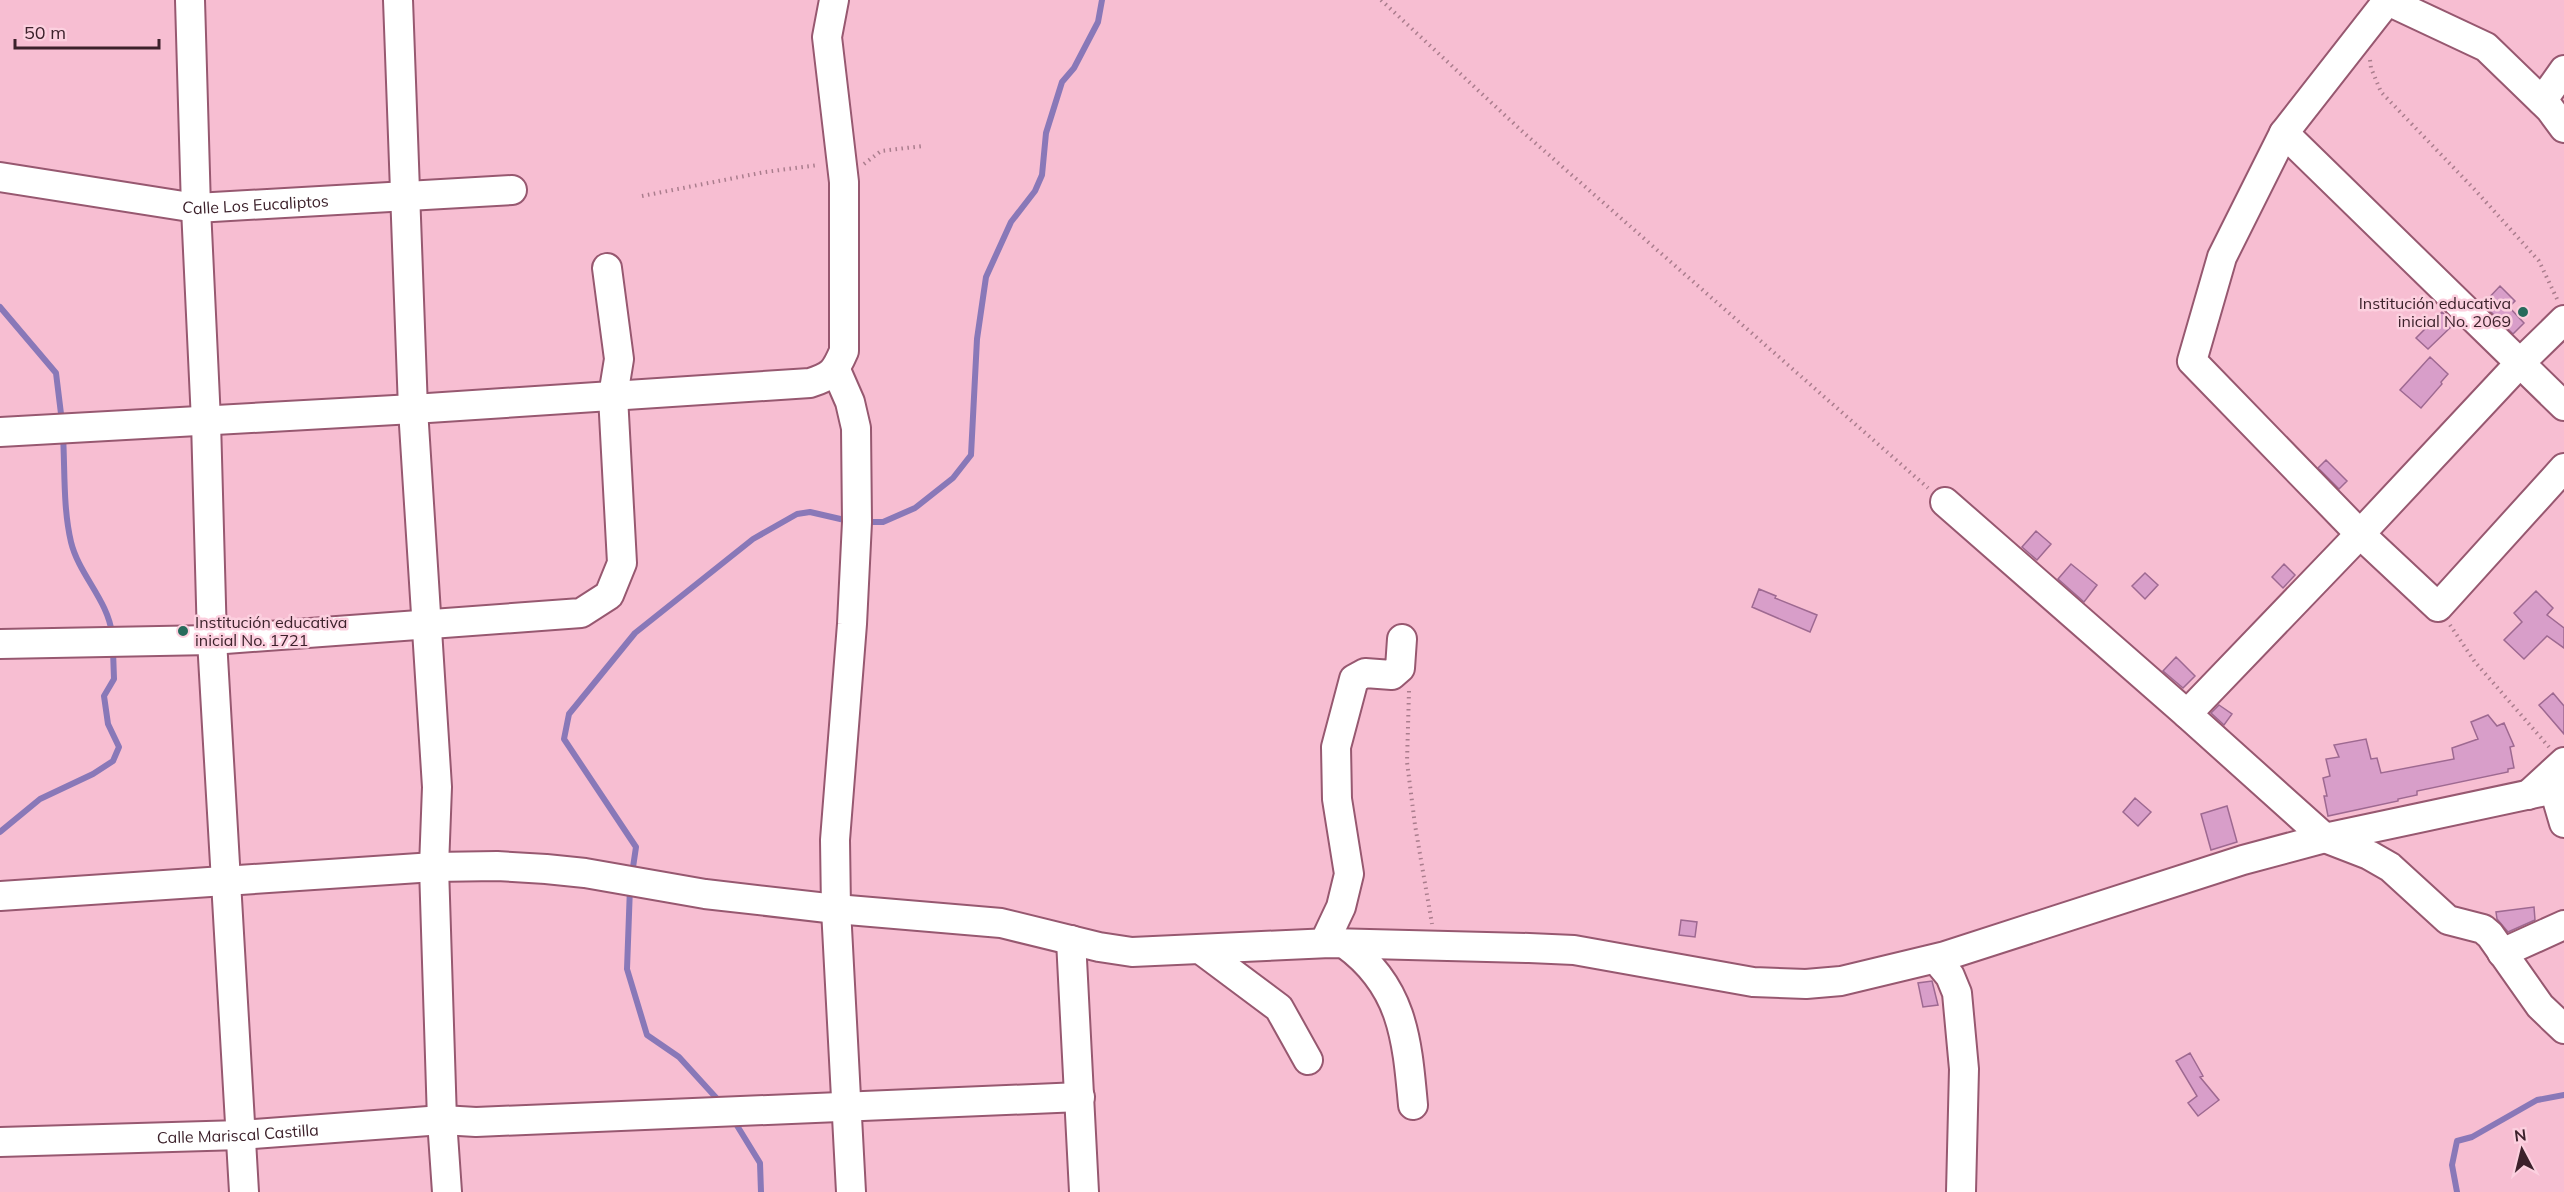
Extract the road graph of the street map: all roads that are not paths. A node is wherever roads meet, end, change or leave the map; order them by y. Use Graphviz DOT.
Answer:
graph roads {
  1 [pos="190,0"];
  2 [pos="398,0"];
  3 [pos="834,0"];
  4 [pos="2378,7"];
  5 [pos="2564,70"];
  6 [pos="2542,100"];
  7 [pos="2564,128"];
  8 [pos="2284,133"];
  9 [pos="0,177"];
  10 [pos="512,190"];
  11 [pos="405,197"];
  12 [pos="196,208"];
  13 [pos="607,268"];
  14 [pos="2561,312"];
  15 [pos="2519,364"];
  16 [pos="836,370"];
  17 [pos="613,396"];
  18 [pos="2564,406"];
  19 [pos="413,409"];
  20 [pos="207,421"];
  21 [pos="0,432"];
  22 [pos="2564,468"];
  23 [pos="1945,502"];
  24 [pos="2360,534"];
  25 [pos="426,624"];
  26 [pos="1402,639"];
  27 [pos="212,640"];
  28 [pos="0,644"];
  29 [pos="2187,714"];
  30 [pos="2561,776"];
  31 [pos="2564,823"];
  32 [pos="2325,837"];
  33 [pos="434,867"];
  34 [pos="227,882"];
  35 [pos="0,896"];
  36 [pos="836,909"];
  37 [pos="2564,925"];
  38 [pos="1071,940"];
  39 [pos="1335,944"];
  40 [pos="1200,949"];
  41 [pos="2502,953"];
  42 [pos="1936,959"];
  43 [pos="2564,1029"];
  44 [pos="1308,1060"];
  45 [pos="1080,1097"];
  46 [pos="1413,1106"];
  47 [pos="846,1107"];
  48 [pos="442,1120"];
  49 [pos="241,1134"];
  50 [pos="0,1142"];
  51 [pos="244,1192"];
  52 [pos="447,1192"];
  53 [pos="851,1192"];
  54 [pos="1084,1192"];
  55 [pos="1961,1192"];
  1 -- 12 [label="street"];
  2 -- 11 [label="street"];
  3 -- 16 [label="street"];
  4 -- 6 [label="street"];
  4 -- 8 [label="street"];
  5 -- 6 [label="street"];
  6 -- 7 [label="street"];
  8 -- 15 [label="street"];
  8 -- 24 [label="street"];
  9 -- 12 [label="street, Calle Los Eucaliptos"];
  10 -- 11 [label="street, Calle Los Eucaliptos"];
  11 -- 12 [label="street, Calle Los Eucaliptos"];
  11 -- 19 [label="street"];
  12 -- 20 [label="street"];
  13 -- 17 [label="street"];
  14 -- 15 [label="street"];
  15 -- 18 [label="street"];
  15 -- 24 [label="street"];
  16 -- 17 [label="street"];
  16 -- 36 [label="street"];
  17 -- 19 [label="street"];
  17 -- 25 [label="street"];
  19 -- 20 [label="street"];
  19 -- 25 [label="street"];
  20 -- 21 [label="street"];
  20 -- 27 [label="street"];
  22 -- 24 [label="street"];
  23 -- 29 [label="street"];
  24 -- 29 [label="street"];
  25 -- 27 [label="street"];
  25 -- 33 [label="street"];
  26 -- 39 [label="street"];
  27 -- 28 [label="street"];
  27 -- 34 [label="street"];
  29 -- 32 [label="street"];
  30 -- 31 [label="street"];
  30 -- 32 [label="street"];
  32 -- 41 [label="street"];
  32 -- 42 [label="street"];
  33 -- 34 [label="street"];
  33 -- 36 [label="street"];
  33 -- 48 [label="street"];
  34 -- 35 [label="street"];
  34 -- 49 [label="street"];
  36 -- 38 [label="street"];
  36 -- 47 [label="street"];
  37 -- 41 [label="street"];
  38 -- 40 [label="street"];
  38 -- 45 [label="street"];
  39 -- 40 [label="street"];
  39 -- 42 [label="street"];
  39 -- 46 [label="street"];
  40 -- 44 [label="street"];
  41 -- 43 [label="street"];
  42 -- 55 [label="street"];
  45 -- 47 [label="street, Calle Mariscal Castilla"];
  45 -- 54 [label="street"];
  47 -- 48 [label="street, Calle Mariscal Castilla"];
  47 -- 53 [label="street"];
  48 -- 49 [label="street, Calle Mariscal Castilla"];
  48 -- 52 [label="street"];
  49 -- 50 [label="street, Calle Mariscal Castilla"];
  49 -- 51 [label="street"];
}
